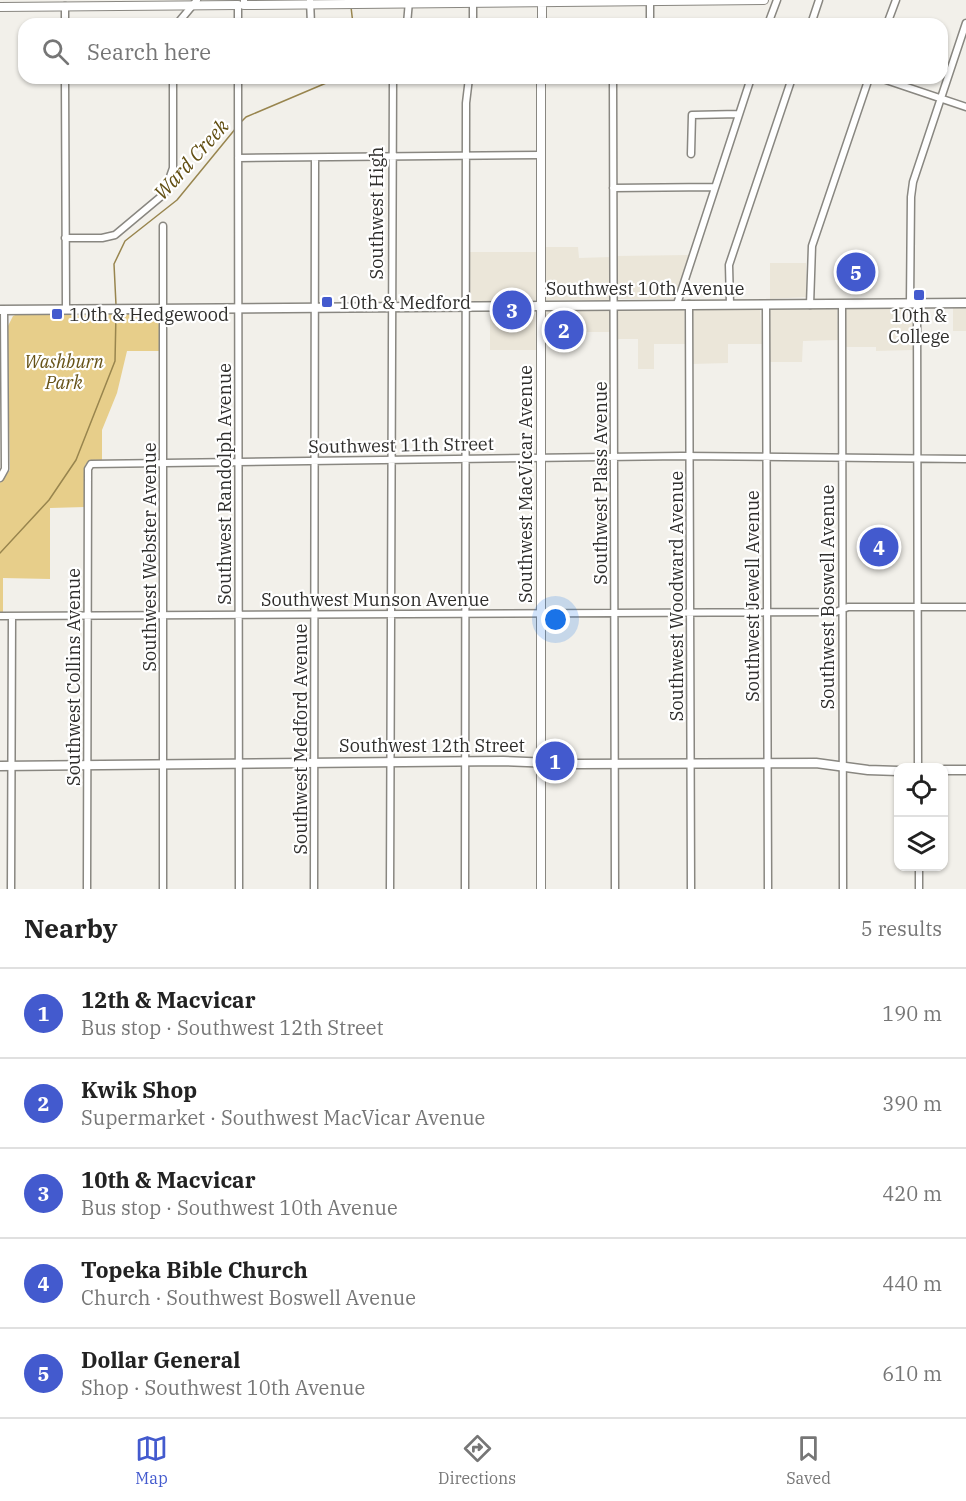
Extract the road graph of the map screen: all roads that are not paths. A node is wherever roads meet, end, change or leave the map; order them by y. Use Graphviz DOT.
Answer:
graph roads {
  1 [pos="650,0"];
  2 [pos="695,0"];
  3 [pos="764,0"];
  4 [pos="777,0"];
  5 [pos="819,0"];
  6 [pos="896,0"];
  7 [pos="473,1"];
  8 [pos="542,1"];
  9 [pos="592,1"];
  10 [pos="310,2"];
  11 [pos="409,2"];
  12 [pos="40,3"];
  13 [pos="126,3"];
  14 [pos="195,3"];
  15 [pos="242,3"];
  16 [pos="61,4"];
  17 [pos="0,7"];
  18 [pos="182,18"];
  19 [pos="239,18"];
  20 [pos="311,18"];
  21 [pos="408,18"];
  22 [pos="473,18"];
  23 [pos="542,18"];
  24 [pos="650,18"];
  25 [pos="770,18"];
  26 [pos="813,18"];
  27 [pos="889,18"];
  28 [pos="966,23"];
  29 [pos="948,78"];
  30 [pos="65,84"];
  31 [pos="173,84"];
  32 [pos="238,84"];
  33 [pos="393,84"];
  34 [pos="468,84"];
  35 [pos="541,84"];
  36 [pos="613,84"];
  37 [pos="749,84"];
  38 [pos="790,84"];
  39 [pos="867,84"];
  40 [pos="897,84"];
  41 [pos="946,84"];
  42 [pos="941,99"];
  43 [pos="966,107"];
  44 [pos="739,114"];
  45 [pos="691,154"];
  46 [pos="541,155"];
  47 [pos="465,156"];
  48 [pos="391,157"];
  49 [pos="238,158"];
  50 [pos="315,158"];
  51 [pos="714,187"];
  52 [pos="614,188"];
  53 [pos="163,226"];
  54 [pos="65,238"];
  55 [pos="966,303"];
  56 [pos="614,304"];
  57 [pos="677,304"];
  58 [pos="689,304"];
  59 [pos="730,304"];
  60 [pos="766,304"];
  61 [pos="913,304"];
  62 [pos="540,305"];
  63 [pos="810,305"];
  64 [pos="842,305"];
  65 [pos="465,306"];
  66 [pos="315,307"];
  67 [pos="391,307"];
  68 [pos="239,308"];
  69 [pos="66,309"];
  70 [pos="163,309"];
  71 [pos="2,310"];
  72 [pos="3,394"];
  73 [pos="539,458"];
  74 [pos="614,458"];
  75 [pos="690,458"];
  76 [pos="917,458"];
  77 [pos="466,459"];
  78 [pos="766,459"];
  79 [pos="842,459"];
  80 [pos="966,459"];
  81 [pos="390,460"];
  82 [pos="240,461"];
  83 [pos="316,461"];
  84 [pos="164,462"];
  85 [pos="2,464"];
  86 [pos="89,465"];
  87 [pos="0,478"];
  88 [pos="918,607"];
  89 [pos="966,607"];
  90 [pos="842,609"];
  91 [pos="767,612"];
  92 [pos="391,613"];
  93 [pos="465,613"];
  94 [pos="615,613"];
  95 [pos="691,613"];
  96 [pos="164,614"];
  97 [pos="240,614"];
  98 [pos="316,614"];
  99 [pos="540,614"];
  100 [pos="88,615"];
  101 [pos="0,616"];
  102 [pos="12,616"];
  103 [pos="466,761"];
  104 [pos="315,762"];
  105 [pos="391,762"];
  106 [pos="540,762"];
  107 [pos="239,763"];
  108 [pos="692,763"];
  109 [pos="768,763"];
  110 [pos="918,763"];
  111 [pos="163,764"];
  112 [pos="615,764"];
  113 [pos="87,765"];
  114 [pos="0,766"];
  115 [pos="12,766"];
  116 [pos="842,766"];
  117 [pos="948,770"];
  118 [pos="966,770"];
  119 [pos="894,771"];
  120 [pos="919,871"];
  121 [pos="11,889"];
  122 [pos="87,889"];
  123 [pos="163,889"];
  124 [pos="238,889"];
  125 [pos="314,889"];
  126 [pos="390,889"];
  127 [pos="465,889"];
  128 [pos="541,889"];
  129 [pos="615,889"];
  130 [pos="692,889"];
  131 [pos="768,889"];
  132 [pos="843,889"];
  133 [pos="919,889"];
  1 -- 2 [label="street"];
  1 -- 9 [label="street"];
  1 -- 24 [label="street"];
  2 -- 3 [label="street"];
  4 -- 25 [label="street"];
  5 -- 26 [label="street"];
  6 -- 27 [label="street"];
  7 -- 8 [label="street"];
  7 -- 11 [label="street"];
  7 -- 22 [label="street"];
  8 -- 9 [label="street"];
  8 -- 23 [label="street"];
  10 -- 11 [label="street"];
  10 -- 15 [label="street"];
  10 -- 20 [label="street"];
  11 -- 21 [label="street"];
  12 -- 16 [label="street"];
  12 -- 17 [label="street"];
  13 -- 14 [label="street"];
  13 -- 16 [label="street"];
  14 -- 15 [label="street"];
  14 -- 18 [label="street"];
  15 -- 19 [label="street"];
  28 -- 29 [label="street"];
  30 -- 54 [label="street"];
  31 -- 54 [label="street"];
  32 -- 49 [label="street, Southwest Randolph Avenue"];
  33 -- 48 [label="street, Southwest High"];
  34 -- 47 [label="street"];
  35 -- 46 [label="street, Southwest MacVicar Avenue"];
  36 -- 52 [label="street, Southwest Plass Avenue"];
  37 -- 44 [label="street"];
  38 -- 59 [label="street"];
  39 -- 63 [label="street"];
  40 -- 42 [label="street"];
  41 -- 42 [label="street"];
  42 -- 43 [label="street"];
  42 -- 61 [label="street"];
  44 -- 45 [label="street"];
  44 -- 51 [label="street"];
  46 -- 47 [label="street"];
  46 -- 62 [label="street, Southwest MacVicar Avenue"];
  47 -- 48 [label="street"];
  47 -- 65 [label="street"];
  48 -- 50 [label="street"];
  48 -- 67 [label="street, Southwest High"];
  49 -- 50 [label="street"];
  49 -- 68 [label="street, Southwest Randolph Avenue"];
  50 -- 66 [label="street, Southwest Medford Avenue"];
  51 -- 52 [label="street"];
  51 -- 57 [label="street"];
  52 -- 56 [label="street, Southwest Plass Avenue"];
  53 -- 70 [label="street, Southwest Webster Avenue"];
  54 -- 69 [label="street"];
  55 -- 61 [label="main road, Southwest 10th Avenue"];
  56 -- 57 [label="main road, Southwest 10th Avenue"];
  56 -- 62 [label="main road, Southwest 10th Avenue"];
  56 -- 74 [label="street, Southwest Plass Avenue"];
  57 -- 58 [label="main road, Southwest 10th Avenue"];
  58 -- 59 [label="main road, Southwest 10th Avenue"];
  58 -- 75 [label="street, Southwest Woodward Avenue"];
  59 -- 60 [label="main road, Southwest 10th Avenue"];
  60 -- 63 [label="main road, Southwest 10th Avenue"];
  60 -- 78 [label="street, Southwest Jewell Avenue"];
  61 -- 64 [label="main road, Southwest 10th Avenue"];
  61 -- 76 [label="street"];
  62 -- 65 [label="main road, Southwest 10th Avenue"];
  62 -- 73 [label="street, Southwest MacVicar Avenue"];
  63 -- 64 [label="main road, Southwest 10th Avenue"];
  64 -- 79 [label="street, Southwest Boswell Avenue"];
  65 -- 67 [label="main road, Southwest 10th Avenue"];
  65 -- 77 [label="street"];
  66 -- 67 [label="main road, Southwest 10th Avenue"];
  66 -- 68 [label="main road, Southwest 10th Avenue"];
  66 -- 83 [label="street, Southwest Medford Avenue"];
  67 -- 81 [label="street, Southwest High"];
  68 -- 70 [label="main road, Southwest 10th Avenue"];
  68 -- 82 [label="street, Southwest Randolph Avenue"];
  69 -- 70 [label="main road, Southwest 10th Avenue"];
  69 -- 71 [label="main road, Southwest 10th Avenue"];
  70 -- 84 [label="street, Southwest Webster Avenue"];
  71 -- 72 [label="street"];
  72 -- 85 [label="street"];
  73 -- 74 [label="street, Southwest 11th Street"];
  73 -- 77 [label="street, Southwest 11th Street"];
  73 -- 99 [label="street, Southwest MacVicar Avenue"];
  74 -- 75 [label="street, Southwest 11th Street"];
  74 -- 94 [label="street, Southwest Plass Avenue"];
  75 -- 78 [label="street, Southwest 11th Street"];
  75 -- 95 [label="street, Southwest Woodward Avenue"];
  76 -- 79 [label="street, Southwest 11th Street"];
  76 -- 80 [label="street, Southwest 11th Street"];
  76 -- 88 [label="street"];
  77 -- 81 [label="street, Southwest 11th Street"];
  77 -- 93 [label="street"];
  78 -- 79 [label="street, Southwest 11th Street"];
  78 -- 91 [label="street, Southwest Jewell Avenue"];
  79 -- 90 [label="street, Southwest Boswell Avenue"];
  81 -- 83 [label="street, Southwest 11th Street"];
  81 -- 92 [label="street, Southwest High"];
  82 -- 83 [label="street, Southwest 11th Street"];
  82 -- 84 [label="street, Southwest 11th Street"];
  82 -- 97 [label="street, Southwest Randolph Avenue"];
  83 -- 98 [label="street, Southwest Medford Avenue"];
  84 -- 86 [label="street, Southwest 11th Street"];
  84 -- 96 [label="street, Southwest Webster Avenue"];
  85 -- 87 [label="street"];
  86 -- 100 [label="street, Southwest Collins Avenue"];
  88 -- 89 [label="street, Southwest Munson Avenue"];
  88 -- 90 [label="street, Southwest Munson Avenue"];
  88 -- 110 [label="street"];
  90 -- 91 [label="street, Southwest Munson Avenue"];
  90 -- 116 [label="street, Southwest Boswell Avenue"];
  91 -- 95 [label="street, Southwest Munson Avenue"];
  91 -- 109 [label="street, Southwest Jewell Avenue"];
  92 -- 93 [label="street, Southwest Munson Avenue"];
  92 -- 98 [label="street, Southwest Munson Avenue"];
  92 -- 105 [label="street, Southwest High"];
  93 -- 99 [label="street, Southwest Munson Avenue"];
  93 -- 103 [label="street"];
  94 -- 95 [label="street, Southwest Munson Avenue"];
  94 -- 99 [label="street, Southwest Munson Avenue"];
  94 -- 112 [label="street, Southwest Plass Avenue"];
  95 -- 108 [label="street, Southwest Woodward Avenue"];
  96 -- 97 [label="street, Southwest Munson Avenue"];
  96 -- 100 [label="street, Southwest Munson Avenue"];
  96 -- 111 [label="street, Southwest Webster Avenue"];
  97 -- 98 [label="street, Southwest Munson Avenue"];
  97 -- 107 [label="street, Southwest Randolph Avenue"];
  98 -- 104 [label="street, Southwest Medford Avenue"];
  99 -- 106 [label="street, Southwest MacVicar Avenue"];
  100 -- 102 [label="street, Southwest Munson Avenue"];
  100 -- 113 [label="street, Southwest Collins Avenue"];
  101 -- 102 [label="street, Southwest Munson Avenue"];
  102 -- 115 [label="street"];
  103 -- 105 [label="main road, Southwest 12th Street"];
  103 -- 106 [label="main road, Southwest 12th Street"];
  103 -- 127 [label="street"];
  104 -- 105 [label="main road, Southwest 12th Street"];
  104 -- 107 [label="main road, Southwest 12th Street"];
  104 -- 125 [label="street, Southwest Medford Avenue"];
  105 -- 126 [label="street, Southwest High"];
  106 -- 112 [label="main road, Southwest 12th Street"];
  106 -- 128 [label="street, Southwest MacVicar Avenue"];
  107 -- 111 [label="main road, Southwest 12th Street"];
  107 -- 124 [label="street, Southwest Randolph Avenue"];
  108 -- 109 [label="main road, Southwest 12th Street"];
  108 -- 112 [label="main road, Southwest 12th Street"];
  108 -- 130 [label="street, Southwest Woodward Avenue"];
  109 -- 116 [label="main road, Southwest 12th Street"];
  109 -- 131 [label="street, Southwest Jewell Avenue"];
  111 -- 113 [label="main road, Southwest 12th Street"];
  111 -- 123 [label="street, Southwest Webster Avenue"];
  112 -- 129 [label="street, Southwest Plass Avenue"];
  113 -- 115 [label="main road, Southwest 12th Street"];
  113 -- 122 [label="street, Southwest Collins Avenue"];
  114 -- 115 [label="main road, Southwest 12th Street"];
  115 -- 121 [label="street"];
  116 -- 119 [label="main road, Southwest 12th Street"];
  116 -- 132 [label="street, Southwest Boswell Avenue"];
  117 -- 118 [label="main road"];
  120 -- 133 [label="street"];
}
